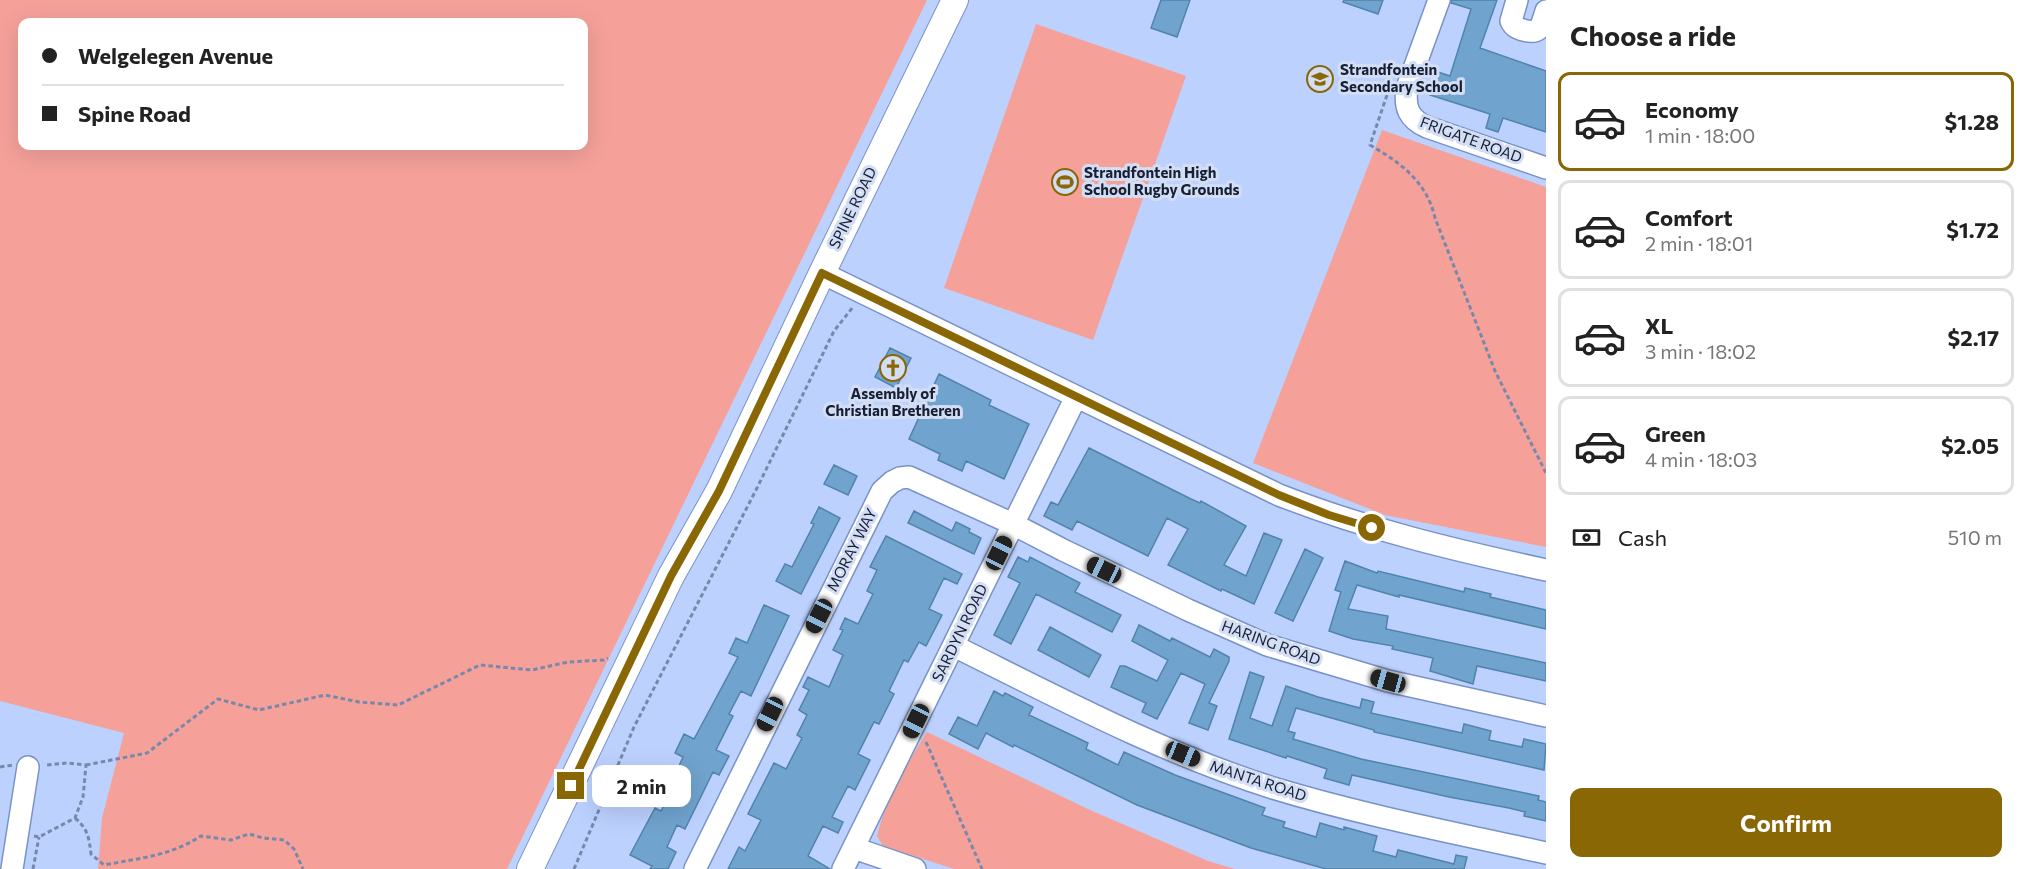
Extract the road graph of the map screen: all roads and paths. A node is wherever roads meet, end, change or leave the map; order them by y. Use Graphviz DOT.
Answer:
graph roads {
  1 [pos="955,0"];
  2 [pos="1439,0"];
  3 [pos="1517,0"];
  4 [pos="1546,11"];
  5 [pos="1388,92"];
  6 [pos="1546,168"];
  7 [pos="822,273"];
  8 [pos="864,294"];
  9 [pos="1076,397"];
  10 [pos="1546,473"];
  11 [pos="1013,524"];
  12 [pos="1546,570"];
  13 [pos="954,646"];
  14 [pos="613,655"];
  15 [pos="1546,716"];
  16 [pos="916,721"];
  17 [pos="86,765"];
  18 [pos="0,767"];
  19 [pos="27,767"];
  20 [pos="75,818"];
  21 [pos="53,828"];
  22 [pos="39,837"];
  23 [pos="854,848"];
  24 [pos="1546,853"];
  25 [pos="12,869"];
  26 [pos="33,869"];
  27 [pos="303,869"];
  28 [pos="530,869"];
  29 [pos="574,869"];
  30 [pos="695,869"];
  31 [pos="843,869"];
  32 [pos="915,869"];
  33 [pos="982,869"];
  1 -- 7 [label="main road, SPINE ROAD"];
  2 -- 6 [label="street, FRIGATE ROAD"];
  3 -- 4 [label="street"];
  5 -- 10 [label="path"];
  7 -- 8 [label="street"];
  7 -- 28 [label="main road, SPINE ROAD"];
  8 -- 9 [label="street"];
  8 -- 29 [label="path"];
  9 -- 11 [label="street, SARDYN ROAD"];
  9 -- 12 [label="street"];
  11 -- 13 [label="street, SARDYN ROAD"];
  11 -- 15 [label="street, HARING ROAD"];
  11 -- 30 [label="street, MORAY WAY"];
  13 -- 16 [label="street, SARDYN ROAD"];
  13 -- 24 [label="street, MANTA ROAD"];
  14 -- 17 [label="path"];
  16 -- 23 [label="street, SARDYN ROAD"];
  16 -- 33 [label="path"];
  17 -- 19 [label="path"];
  17 -- 20 [label="path"];
  18 -- 19 [label="path"];
  19 -- 25 [label="street"];
  20 -- 21 [label="path"];
  20 -- 27 [label="path"];
  22 -- 26 [label="path"];
  23 -- 31 [label="street, SARDYN ROAD"];
  23 -- 32 [label="street"];
}
